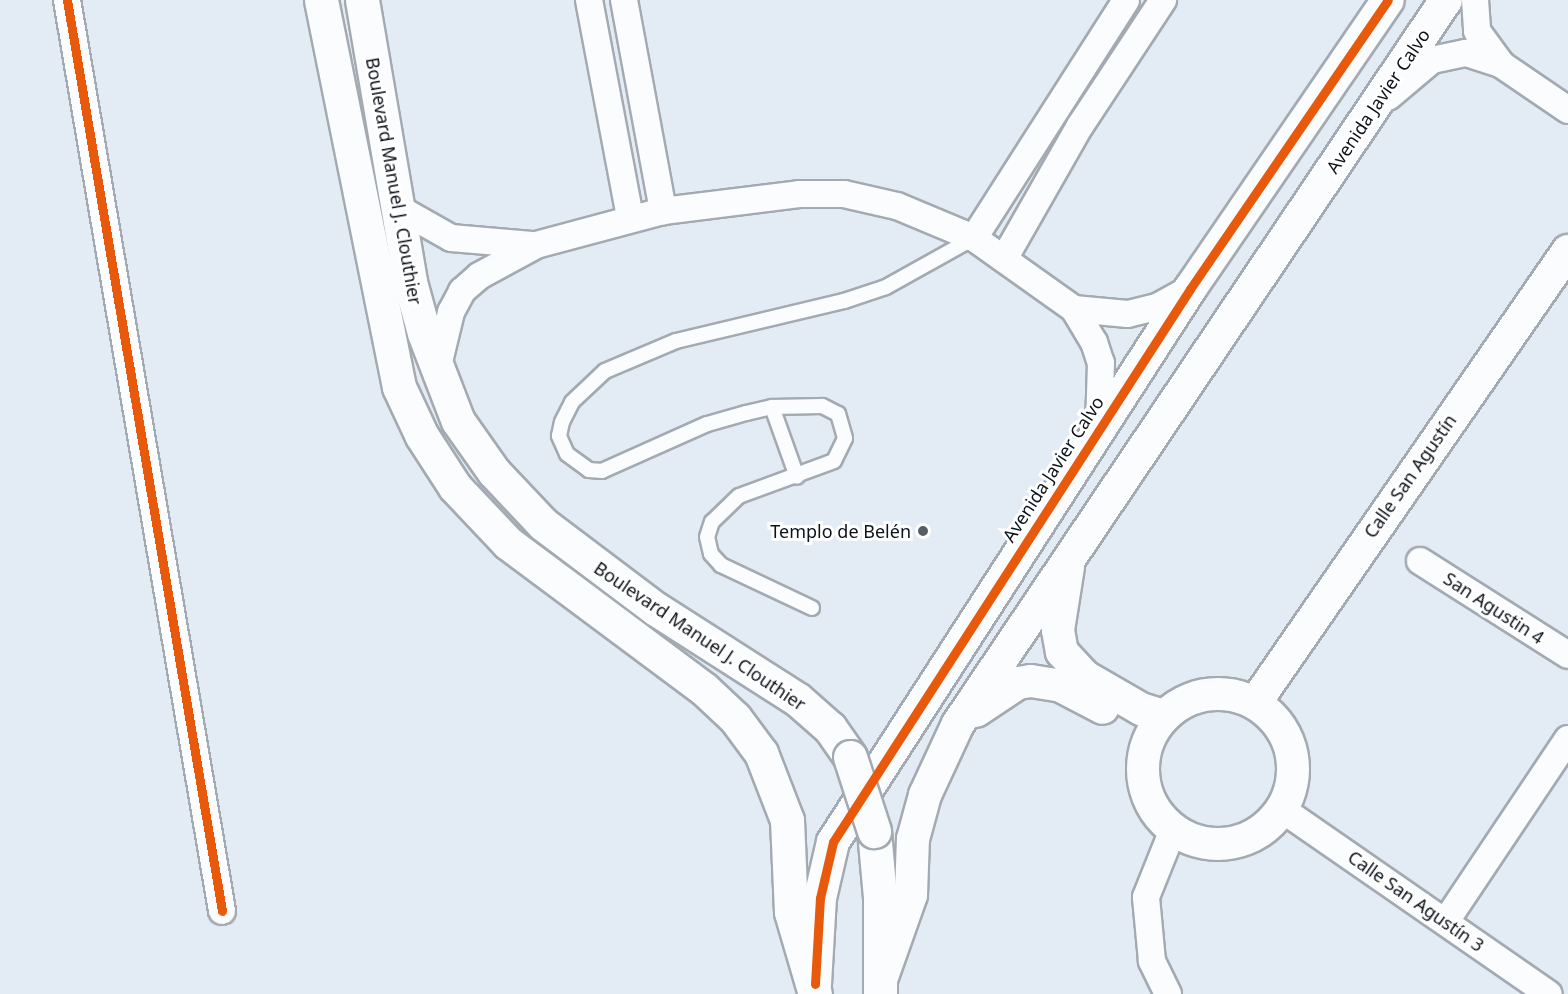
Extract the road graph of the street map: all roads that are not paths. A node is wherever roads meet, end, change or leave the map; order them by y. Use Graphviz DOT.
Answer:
graph roads {
  1 [pos="67,0"];
  2 [pos="321,0"];
  3 [pos="362,0"];
  4 [pos="589,0"];
  5 [pos="624,0"];
  6 [pos="1126,0"];
  7 [pos="1163,0"];
  8 [pos="1388,0"];
  9 [pos="1446,0"];
  10 [pos="1474,0"];
  11 [pos="1502,65"];
  12 [pos="1568,110"];
  13 [pos="1371,112"];
  14 [pos="398,208"];
  15 [pos="663,211"];
  16 [pos="630,218"];
  17 [pos="974,238"];
  18 [pos="536,245"];
  19 [pos="1568,251"];
  20 [pos="1004,259"];
  21 [pos="1190,289"];
  22 [pos="1074,309"];
  23 [pos="437,370"];
  24 [pos="772,407"];
  25 [pos="1099,428"];
  26 [pos="796,477"];
  27 [pos="1070,557"];
  28 [pos="1420,561"];
  29 [pos="812,608"];
  30 [pos="1568,655"];
  31 [pos="1255,703"];
  32 [pos="958,724"];
  33 [pos="1157,727"];
  34 [pos="1568,739"];
  35 [pos="1283,810"];
  36 [pos="1173,830"];
  37 [pos="222,911"];
  38 [pos="1446,921"];
  39 [pos="880,987"];
  40 [pos="815,989"];
  41 [pos="1168,994"];
  42 [pos="1549,994"];
  1 -- 37 [label="street"];
  2 -- 40 [label="main road, Boulevard Manuel J. Clouthier"];
  3 -- 14 [label="main road, Boulevard Manuel J. Clouthier"];
  4 -- 16 [label="street"];
  5 -- 15 [label="street"];
  6 -- 17 [label="street"];
  7 -- 20 [label="street"];
  8 -- 21 [label="street, Avenida Javier Calvo"];
  9 -- 13 [label="street, Avenida Javier Calvo"];
  10 -- 11 [label="street"];
  11 -- 12 [label="street"];
  11 -- 13 [label="street"];
  13 -- 27 [label="street, Avenida Javier Calvo"];
  14 -- 18 [label="street"];
  14 -- 23 [label="main road, Boulevard Manuel J. Clouthier"];
  15 -- 16 [label="street"];
  15 -- 17 [label="street"];
  16 -- 18 [label="street"];
  17 -- 20 [label="street"];
  17 -- 24 [label="lane"];
  18 -- 23 [label="street"];
  19 -- 31 [label="street, Calle San Agustín"];
  20 -- 22 [label="street"];
  21 -- 22 [label="street"];
  21 -- 25 [label="street, Avenida Javier Calvo"];
  22 -- 25 [label="street"];
  23 -- 39 [label="main road, Boulevard Manuel J. Clouthier, bridge"];
  24 -- 26 [label="lane"];
  24 -- 26 [label="lane"];
  25 -- 40 [label="street, Avenida Javier Calvo"];
  26 -- 29 [label="lane"];
  27 -- 32 [label="street, Avenida Javier Calvo"];
  27 -- 33 [label="street"];
  28 -- 30 [label="street, San Agustin 4"];
  31 -- 33 [label="street"];
  31 -- 35 [label="street"];
  32 -- 33 [label="street"];
  32 -- 39 [label="street, Avenida Javier Calvo"];
  33 -- 36 [label="street"];
  34 -- 38 [label="street"];
  35 -- 36 [label="street"];
  35 -- 38 [label="street, Calle San Agustín 3"];
  36 -- 41 [label="street"];
  38 -- 42 [label="street, Calle San Agustín 3"];
}
